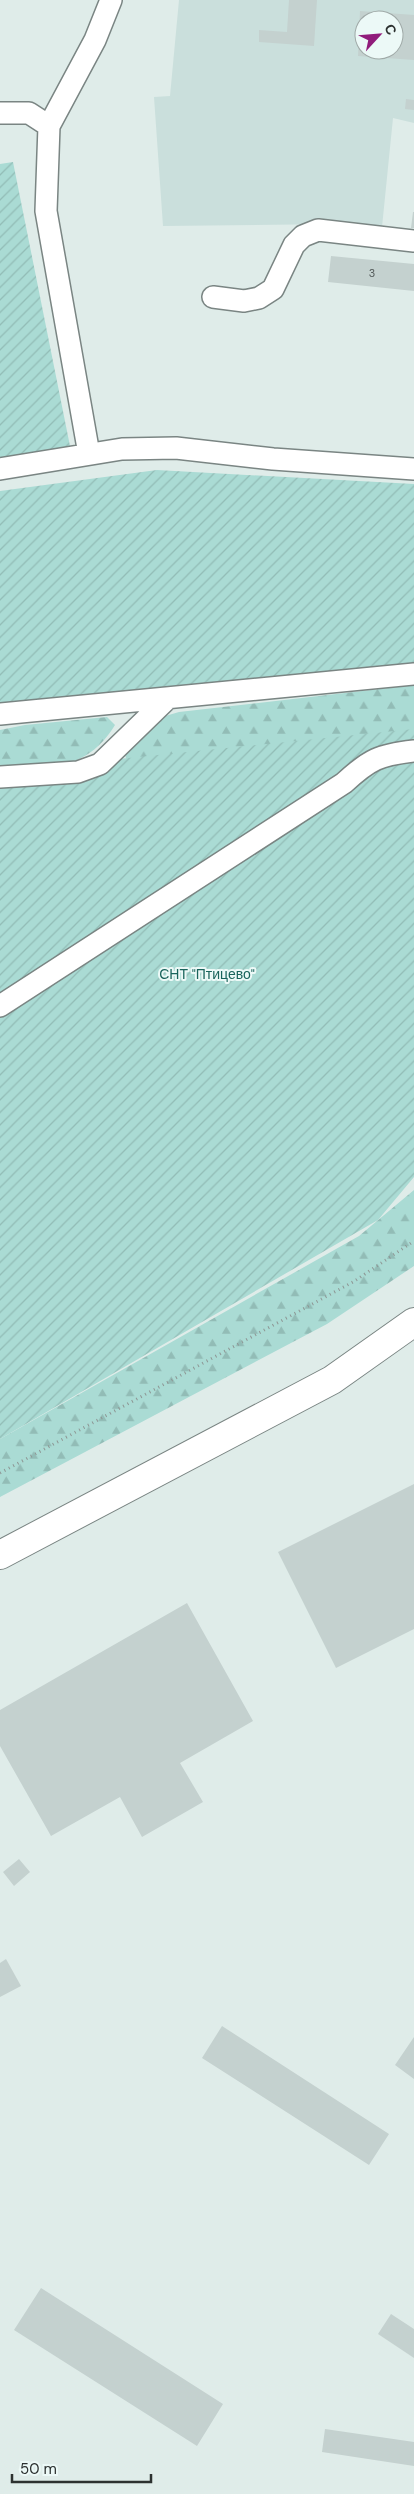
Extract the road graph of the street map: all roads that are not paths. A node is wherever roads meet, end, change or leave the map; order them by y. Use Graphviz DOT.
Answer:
graph roads {
  1 [pos="111,0"];
  2 [pos="0,114"];
  3 [pos="49,126"];
  4 [pos="414,241"];
  5 [pos="213,297"];
  6 [pos="89,454"];
  7 [pos="0,469"];
  8 [pos="414,469"];
  9 [pos="414,674"];
  10 [pos="168,698"];
  11 [pos="0,714"];
  12 [pos="414,751"];
  13 [pos="0,777"];
  14 [pos="0,1006"];
  15 [pos="414,1322"];
  16 [pos="0,1556"];
  1 -- 3 [label="street"];
  2 -- 3 [label="street"];
  3 -- 6 [label="street"];
  4 -- 5 [label="street"];
  6 -- 7 [label="street"];
  6 -- 8 [label="street"];
  9 -- 10 [label="street"];
  10 -- 11 [label="street"];
  10 -- 13 [label="street"];
  12 -- 14 [label="street"];
  15 -- 16 [label="main road"];
}
